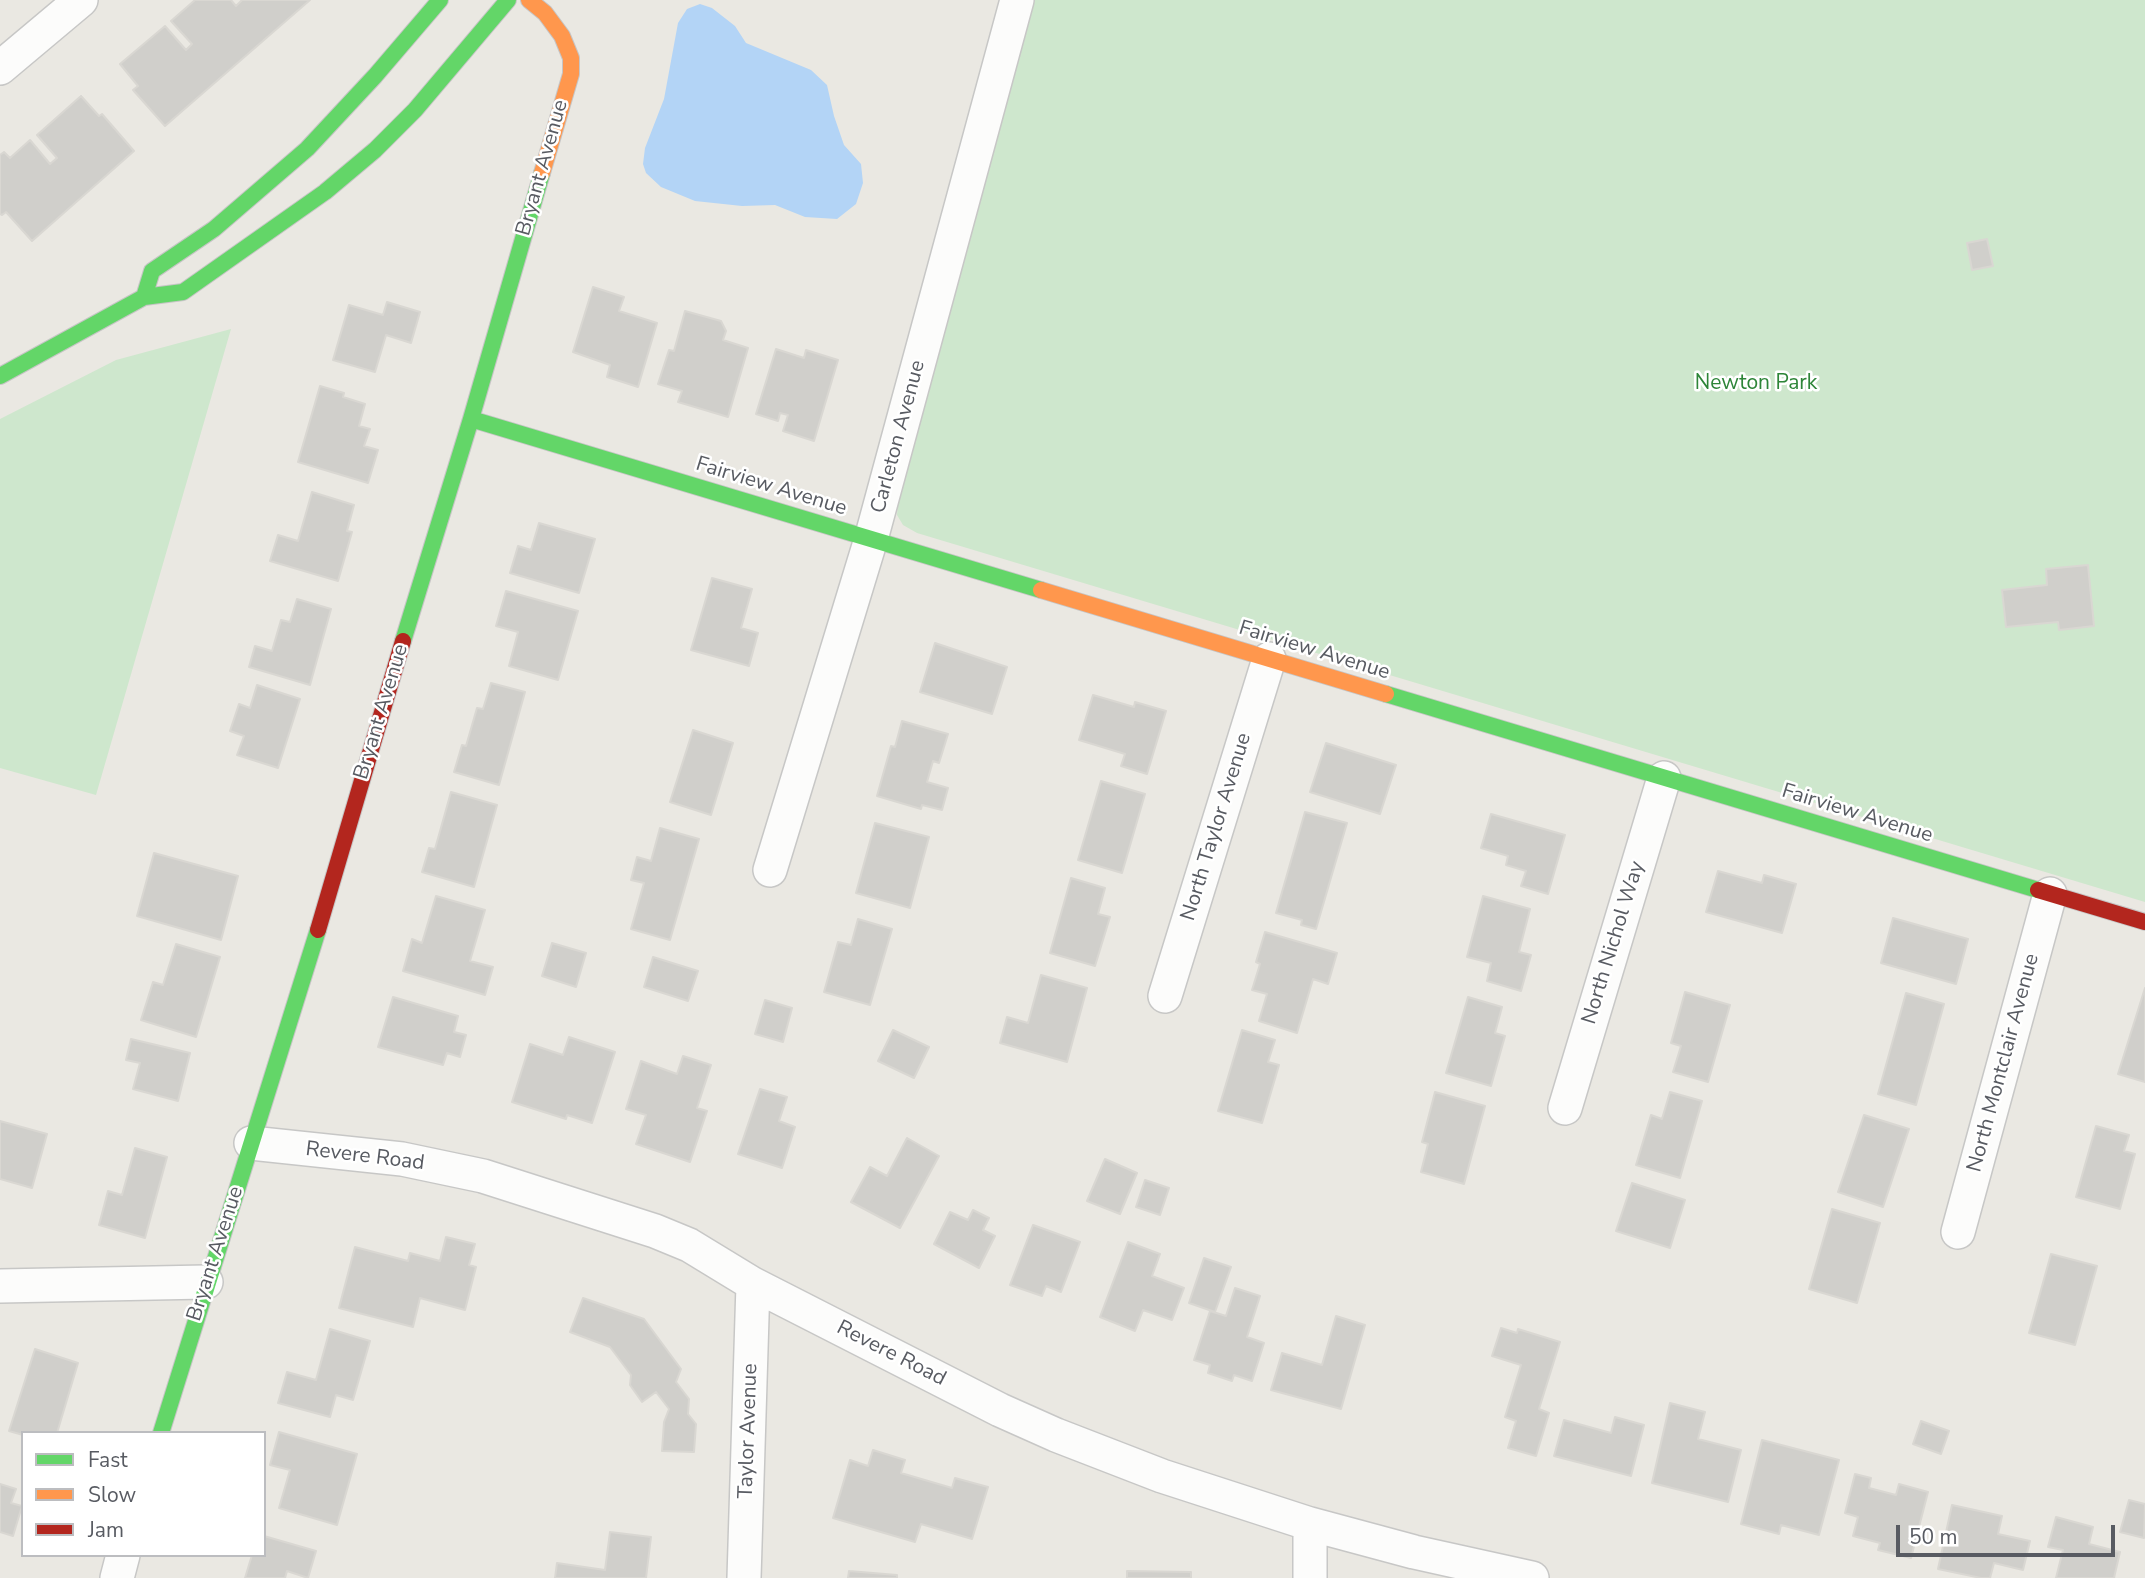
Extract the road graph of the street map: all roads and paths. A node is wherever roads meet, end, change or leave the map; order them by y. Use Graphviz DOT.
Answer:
graph roads {
  1 [pos="81,0"];
  2 [pos="440,0"];
  3 [pos="508,0"];
  4 [pos="529,0"];
  5 [pos="1017,0"];
  6 [pos="0,68"];
  7 [pos="144,297"];
  8 [pos="0,376"];
  9 [pos="471,419"];
  10 [pos="871,539"];
  11 [pos="1269,659"];
  12 [pos="1664,778"];
  13 [pos="770,870"];
  14 [pos="2050,894"];
  15 [pos="2145,922"];
  16 [pos="1165,996"];
  17 [pos="1565,1108"];
  18 [pos="251,1143"];
  19 [pos="1958,1231"];
  20 [pos="206,1282"];
  21 [pos="753,1284"];
  22 [pos="0,1286"];
  23 [pos="162,1431"];
  24 [pos="1310,1524"];
  25 [pos="122,1557"];
  26 [pos="117,1578"];
  27 [pos="744,1578"];
  28 [pos="1310,1578"];
  29 [pos="1532,1578"];
  1 -- 6 [label="street"];
  2 -- 7 [label="street"];
  3 -- 7 [label="street"];
  4 -- 9 [label="street, Bryant Avenue"];
  5 -- 10 [label="street, Carleton Avenue"];
  7 -- 8 [label="street"];
  9 -- 10 [label="street, Fairview Avenue"];
  9 -- 18 [label="street, Bryant Avenue"];
  10 -- 11 [label="street, Fairview Avenue"];
  10 -- 13 [label="street, Carleton Avenue"];
  11 -- 12 [label="street, Fairview Avenue"];
  11 -- 16 [label="street, North Taylor Avenue"];
  12 -- 14 [label="street, Fairview Avenue"];
  12 -- 17 [label="street, North Nichol Way"];
  14 -- 15 [label="street, Fairview Avenue"];
  14 -- 19 [label="street, North Montclair Avenue"];
  18 -- 20 [label="street, Bryant Avenue"];
  18 -- 21 [label="street, Revere Road"];
  20 -- 22 [label="street"];
  20 -- 23 [label="street, Bryant Avenue"];
  21 -- 24 [label="street, Revere Road"];
  21 -- 27 [label="street, Taylor Avenue"];
  24 -- 28 [label="street"];
  24 -- 29 [label="street, Revere Road"];
  25 -- 26 [label="street"];
}
